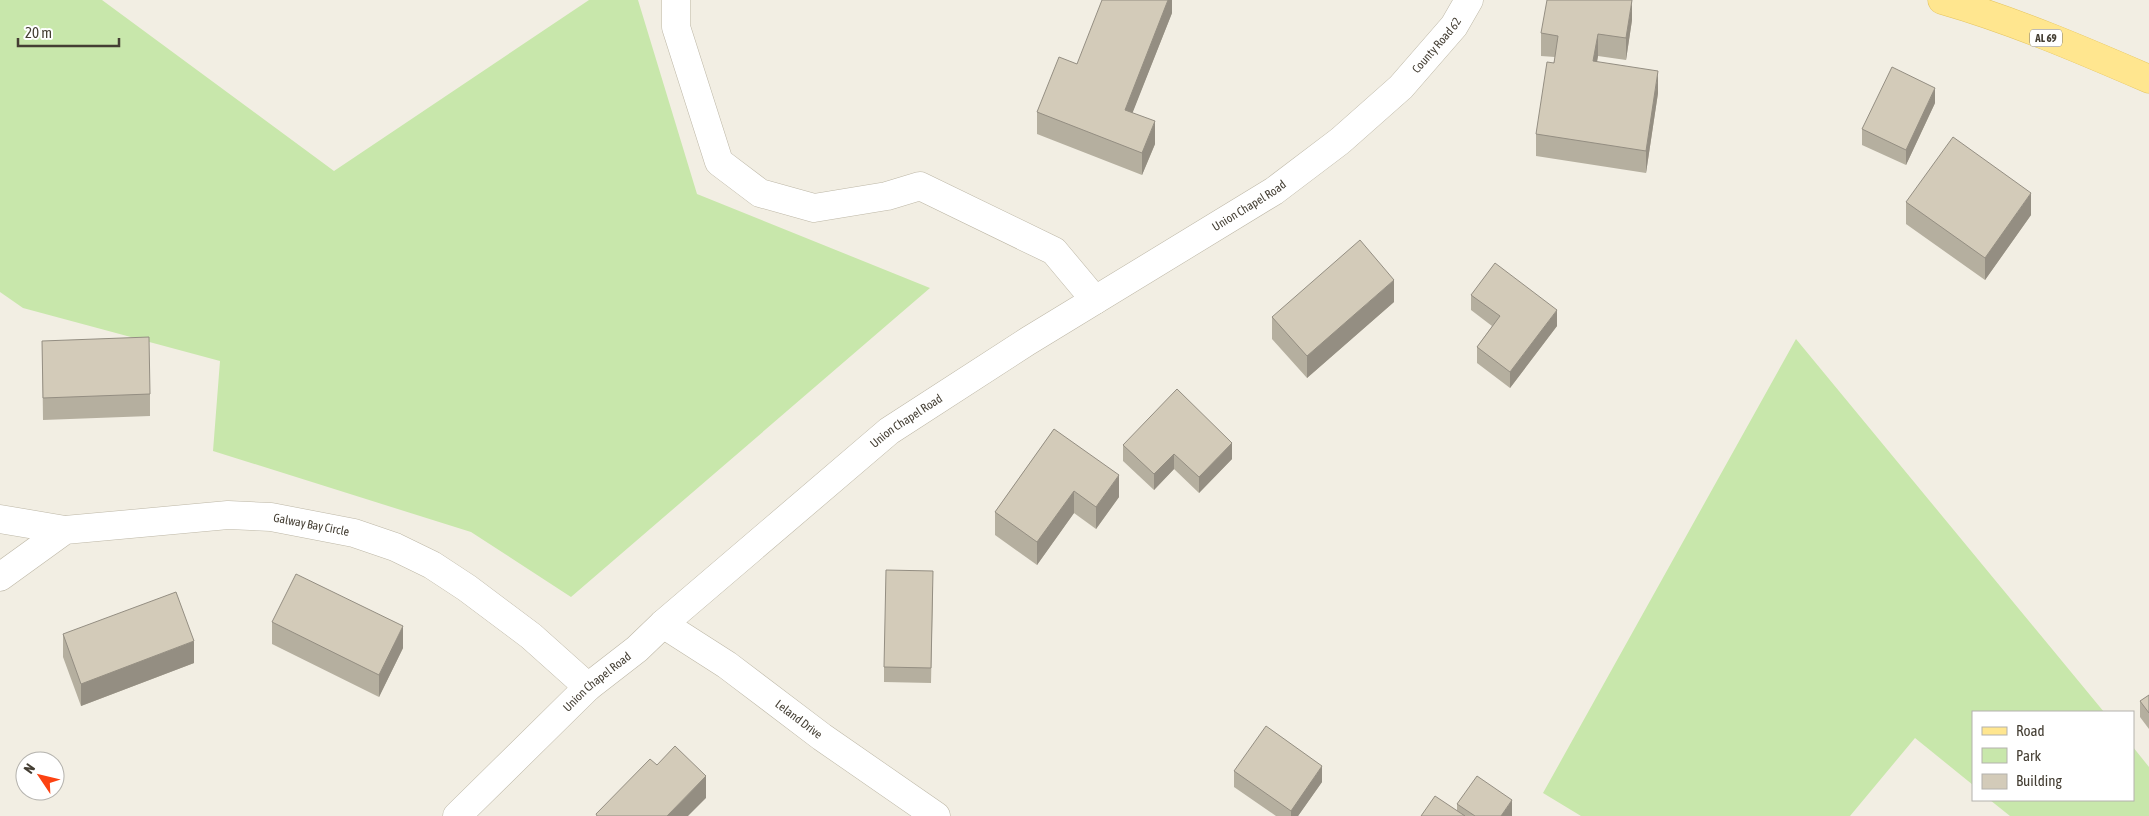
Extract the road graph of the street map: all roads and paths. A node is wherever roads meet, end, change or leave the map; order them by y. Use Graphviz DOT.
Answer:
graph roads {
  1 [pos="676,0"];
  2 [pos="1469,0"];
  3 [pos="1959,2"];
  4 [pos="2149,79"];
  5 [pos="1401,87"];
  6 [pos="1095,300"];
  7 [pos="0,519"];
  8 [pos="66,530"];
  9 [pos="0,577"];
  10 [pos="663,624"];
  11 [pos="588,687"];
  12 [pos="457,816"];
  13 [pos="936,816"];
  1 -- 6 [label="street"];
  2 -- 5 [label="street, County Road 62"];
  3 -- 4 [label="main road, AL 69"];
  5 -- 6 [label="street, Union Chapel Road"];
  6 -- 10 [label="street, Union Chapel Road"];
  7 -- 8 [label="street, Galway Bay Circle"];
  8 -- 9 [label="street"];
  8 -- 11 [label="street, Galway Bay Circle"];
  10 -- 11 [label="street, Union Chapel Road"];
  10 -- 13 [label="street, Leland Drive"];
  11 -- 12 [label="street, Union Chapel Road"];
}
